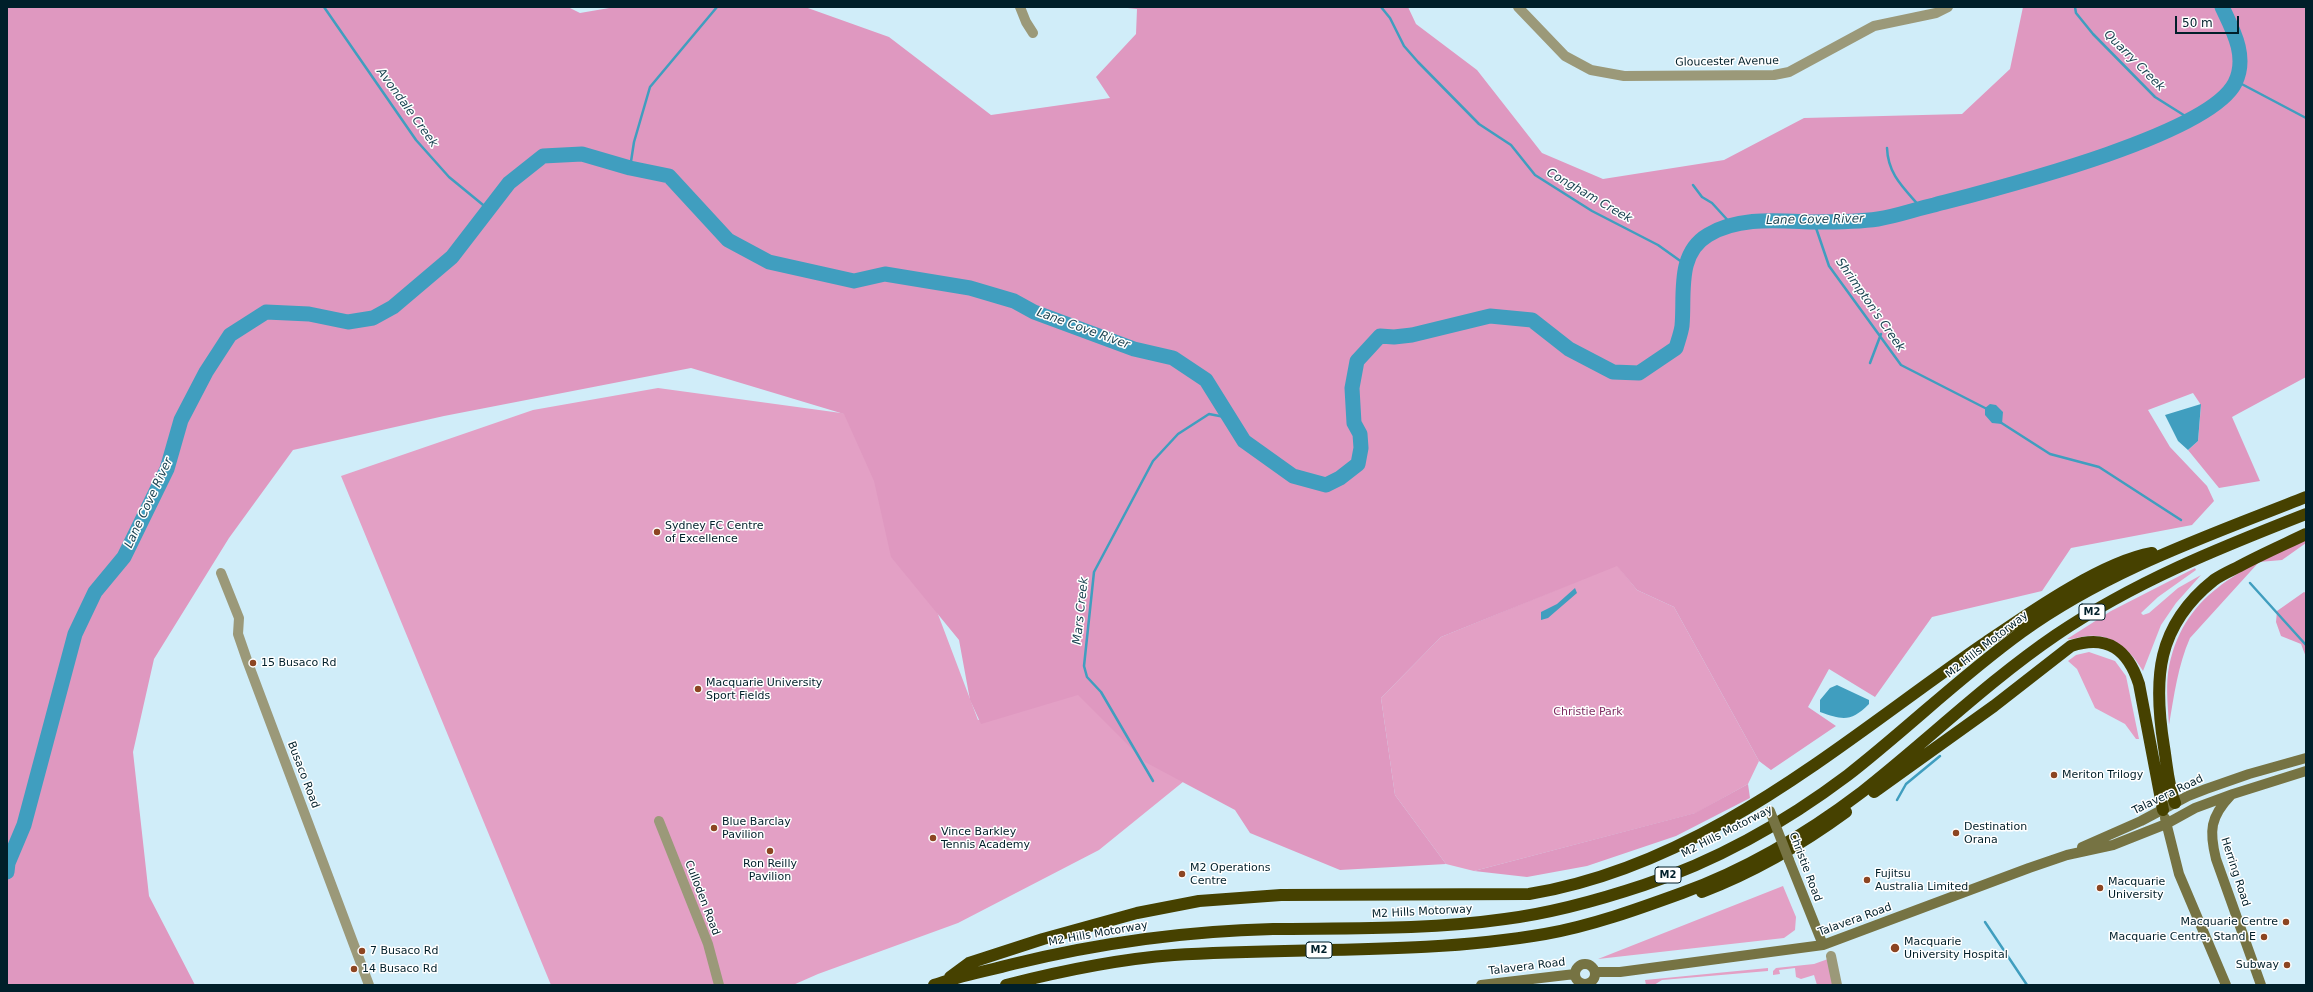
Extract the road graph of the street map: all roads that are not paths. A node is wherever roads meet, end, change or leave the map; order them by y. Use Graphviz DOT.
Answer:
graph roads {
  1 [pos="1020,7"];
  2 [pos="1518,7"];
  3 [pos="1948,7"];
  4 [pos="1033,33"];
  5 [pos="2306,497"];
  6 [pos="2306,514"];
  7 [pos="2306,534"];
  8 [pos="2169,551"];
  9 [pos="221,573"];
  10 [pos="2306,758"];
  11 [pos="2306,771"];
  12 [pos="2233,794"];
  13 [pos="1765,798"];
  14 [pos="2175,803"];
  15 [pos="2163,810"];
  16 [pos="2180,816"];
  17 [pos="659,821"];
  18 [pos="2166,824"];
  19 [pos="2067,855"];
  20 [pos="1631,910"];
  21 [pos="1823,945"];
  22 [pos="1831,956"];
  23 [pos="1595,972"];
  24 [pos="1575,974"];
  25 [pos="946,980"];
  26 [pos="369,985"];
  27 [pos="719,985"];
  28 [pos="934,985"];
  29 [pos="1006,985"];
  30 [pos="1481,985"];
  31 [pos="1836,985"];
  32 [pos="2226,985"];
  33 [pos="2262,985"];
  1 -- 4 [label="street"];
  2 -- 3 [label="street, Gloucester Avenue"];
  5 -- 8 [label="highway, M2 Hills Motorway / M2"];
  6 -- 20 [label="highway, M2"];
  7 -- 14 [label="highway"];
  8 -- 13 [label="highway, M2"];
  8 -- 25 [label="highway, M2 Hills Motorway / M2"];
  9 -- 26 [label="street, Busaco Road"];
  10 -- 14 [label="main road, Talavera Road"];
  11 -- 12 [label="main road, Talavera Road"];
  12 -- 16 [label="main road, Talavera Road"];
  12 -- 33 [label="main road, Herring Road"];
  13 -- 21 [label="main road, Christie Road, bridge"];
  13 -- 25 [label="highway, M2"];
  14 -- 15 [label="main road, Talavera Road"];
  14 -- 16 [label="main road"];
  15 -- 18 [label="main road"];
  15 -- 19 [label="main road, Talavera Road"];
  15 -- 20 [label="highway, M2"];
  16 -- 18 [label="main road, Talavera Road"];
  17 -- 27 [label="street, Culloden Road"];
  18 -- 19 [label="main road, Talavera Road"];
  18 -- 32 [label="main road"];
  19 -- 21 [label="main road, Talavera Road"];
  20 -- 29 [label="highway, M2"];
  21 -- 23 [label="main road, Talavera Road"];
  22 -- 31 [label="street"];
  23 -- 24 [label="main road"];
  23 -- 24 [label="main road"];
  24 -- 30 [label="main road, Talavera Road"];
  25 -- 28 [label="highway, M2 Hills Motorway / M2"];
}
